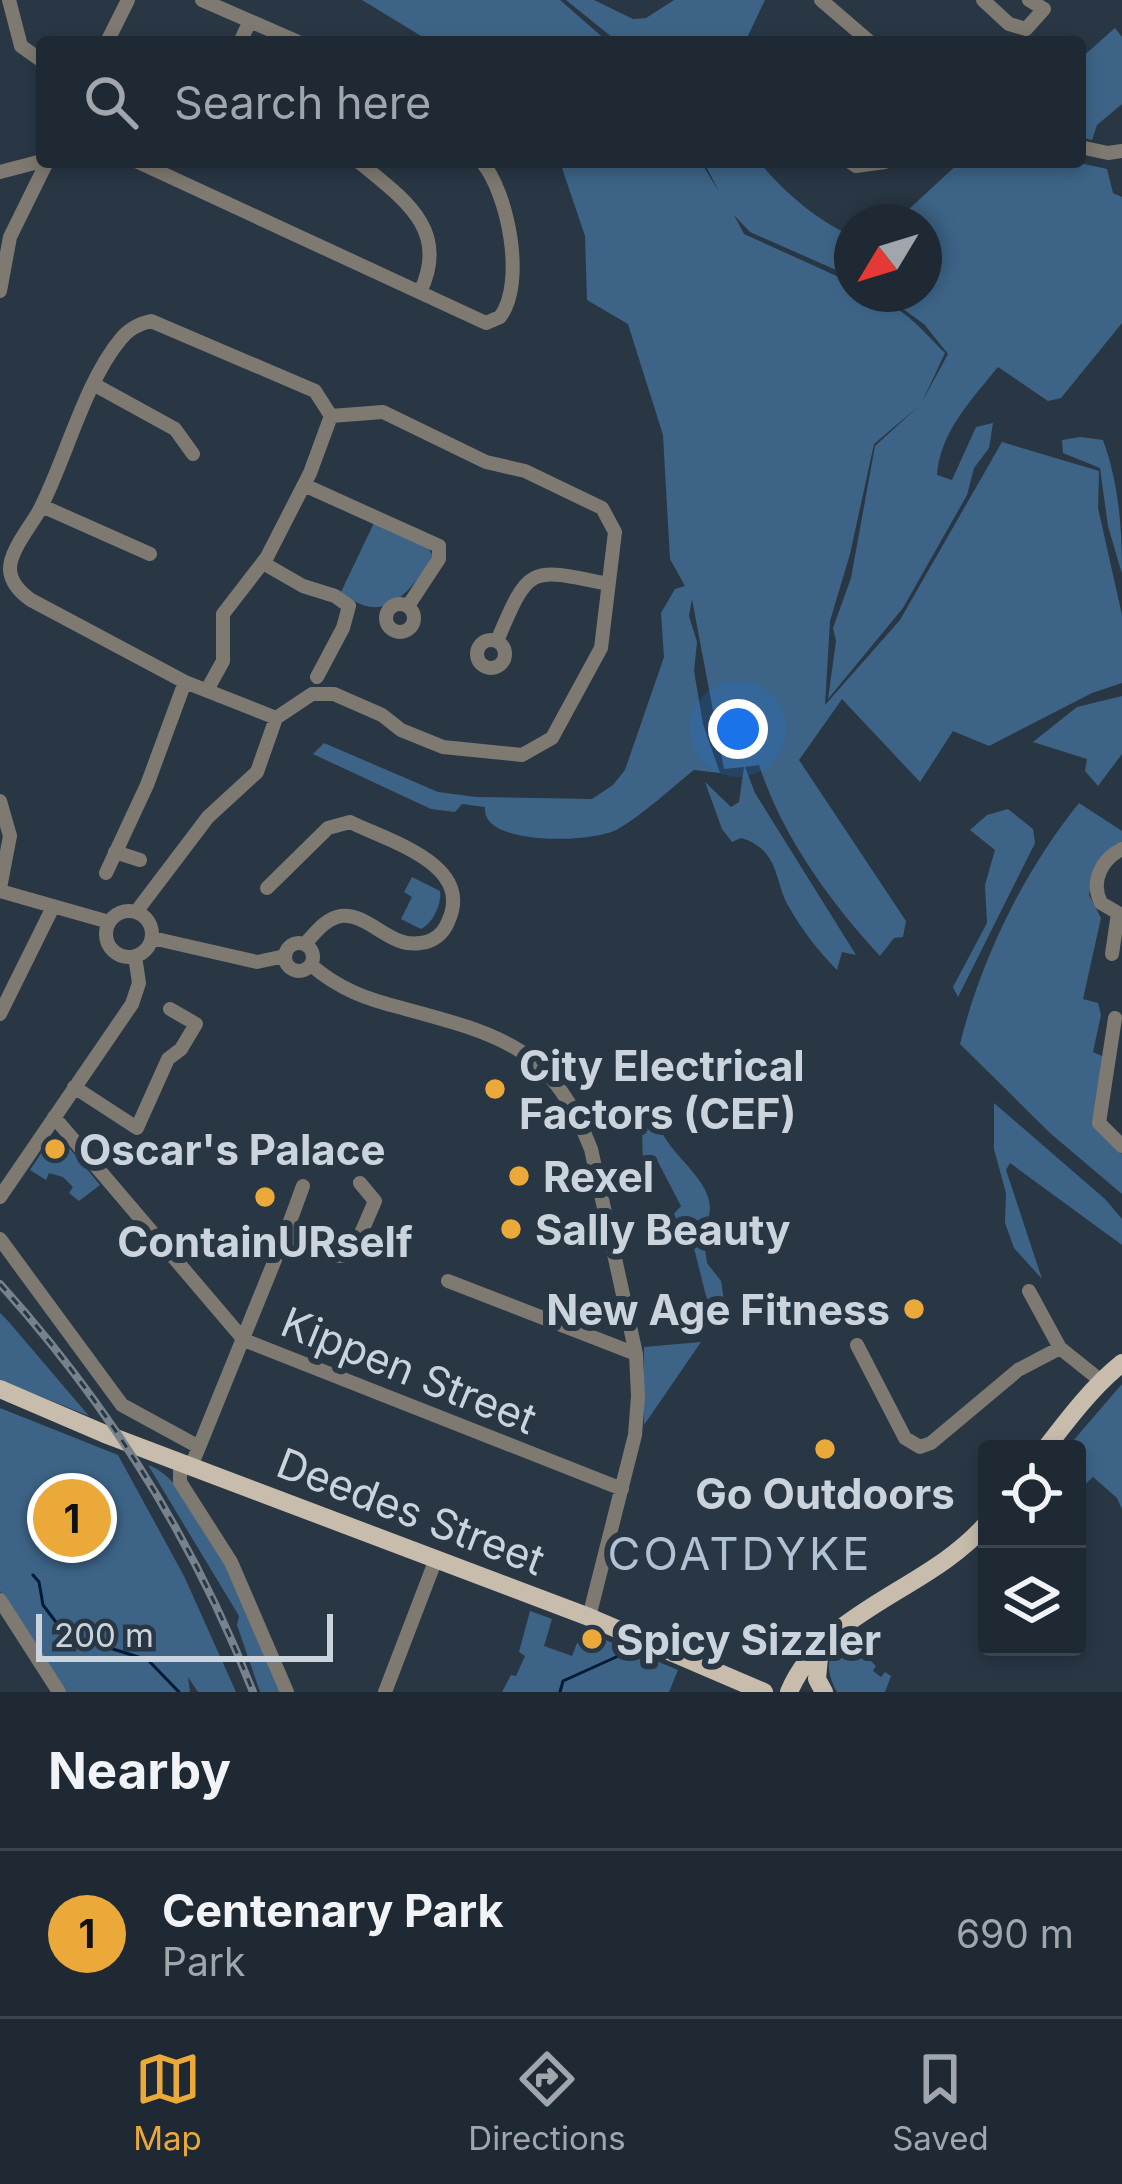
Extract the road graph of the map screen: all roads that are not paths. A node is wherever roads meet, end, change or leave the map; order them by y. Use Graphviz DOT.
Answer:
graph roads {
  1 [pos="9,0"];
  2 [pos="128,0"];
  3 [pos="202,0"];
  4 [pos="821,0"];
  5 [pos="983,0"];
  6 [pos="1029,0"];
  7 [pos="250,21"];
  8 [pos="110,36"];
  9 [pos="243,36"];
  10 [pos="284,36"];
  11 [pos="863,36"];
  12 [pos="36,57"];
  13 [pos="1086,148"];
  14 [pos="1122,151"];
  15 [pos="36,164"];
  16 [pos="42,168"];
  17 [pos="151,168"];
  18 [pos="178,168"];
  19 [pos="366,168"];
  20 [pos="485,168"];
  21 [pos="0,172"];
  22 [pos="173,178"];
  23 [pos="0,291"];
  24 [pos="420,292"];
  25 [pos="94,385"];
  26 [pos="331,416"];
  27 [pos="193,454"];
  28 [pos="304,485"];
  29 [pos="41,506"];
  30 [pos="150,554"];
  31 [pos="263,563"];
  32 [pos="608,584"];
  33 [pos="408,606"];
  34 [pos="496,641"];
  35 [pos="317,677"];
  36 [pos="185,682"];
  37 [pos="207,690"];
  38 [pos="276,718"];
  39 [pos="0,801"];
  40 [pos="1122,849"];
  41 [pos="115,852"];
  42 [pos="140,860"];
  43 [pos="106,873"];
  44 [pos="267,888"];
  45 [pos="0,890"];
  46 [pos="52,908"];
  47 [pos="136,912"];
  48 [pos="109,922"];
  49 [pos="152,938"];
  50 [pos="305,944"];
  51 [pos="1112,954"];
  52 [pos="135,956"];
  53 [pos="285,956"];
  54 [pos="310,965"];
  55 [pos="170,1009"];
  56 [pos="0,1014"];
  57 [pos="1115,1018"];
  58 [pos="74,1088"];
  59 [pos="54,1118"];
  60 [pos="1122,1147"];
  61 [pos="360,1184"];
  62 [pos="303,1186"];
  63 [pos="0,1197"];
  64 [pos="285,1235"];
  65 [pos="0,1239"];
  66 [pos="448,1281"];
  67 [pos="1029,1291"];
  68 [pos="244,1340"];
  69 [pos="856,1345"];
  70 [pos="1060,1348"];
  71 [pos="636,1354"];
  72 [pos="1122,1363"];
  73 [pos="1100,1380"];
  74 [pos="0,1389"];
  75 [pos="1053,1440"];
  76 [pos="200,1447"];
  77 [pos="180,1462"];
  78 [pos="622,1489"];
  79 [pos="978,1533"];
  80 [pos="436,1559"];
  81 [pos="0,1600"];
  82 [pos="589,1617"];
  83 [pos="822,1643"];
  84 [pos="742,1681"];
  85 [pos="792,1686"];
  86 [pos="820,1686"];
  87 [pos="58,1692"];
  88 [pos="287,1692"];
  89 [pos="385,1692"];
  90 [pos="764,1692"];
  1 -- 12 [label="street"];
  2 -- 8 [label="street"];
  3 -- 7 [label="street"];
  4 -- 11 [label="street"];
  5 -- 6 [label="street"];
  7 -- 9 [label="street"];
  7 -- 10 [label="street"];
  13 -- 14 [label="street"];
  15 -- 21 [label="street"];
  16 -- 23 [label="street"];
  17 -- 22 [label="street"];
  18 -- 22 [label="street"];
  19 -- 24 [label="street"];
  20 -- 24 [label="street"];
  22 -- 24 [label="street"];
  25 -- 26 [label="street"];
  25 -- 27 [label="street"];
  25 -- 29 [label="street"];
  26 -- 28 [label="street"];
  26 -- 32 [label="street"];
  28 -- 31 [label="street"];
  28 -- 33 [label="street"];
  29 -- 30 [label="street"];
  29 -- 36 [label="street"];
  31 -- 35 [label="street"];
  31 -- 37 [label="street"];
  32 -- 34 [label="street"];
  32 -- 38 [label="street"];
  36 -- 37 [label="street"];
  36 -- 41 [label="street"];
  37 -- 38 [label="street"];
  38 -- 47 [label="street"];
  39 -- 45 [label="street"];
  40 -- 51 [label="street"];
  41 -- 42 [label="street"];
  41 -- 43 [label="street"];
  44 -- 50 [label="street"];
  45 -- 46 [label="street"];
  46 -- 48 [label="street"];
  46 -- 56 [label="street"];
  47 -- 48 [label="street"];
  47 -- 49 [label="street"];
  48 -- 52 [label="street"];
  49 -- 52 [label="street"];
  49 -- 53 [label="street"];
  50 -- 53 [label="street"];
  50 -- 54 [label="street"];
  52 -- 58 [label="street"];
  53 -- 54 [label="street"];
  54 -- 71 [label="street"];
  55 -- 58 [label="street"];
  57 -- 60 [label="street"];
  58 -- 59 [label="street"];
  59 -- 63 [label="street"];
  59 -- 68 [label="street, Kippen Street"];
  61 -- 64 [label="street"];
  62 -- 64 [label="street"];
  64 -- 68 [label="street"];
  65 -- 76 [label="street"];
  66 -- 71 [label="street"];
  67 -- 70 [label="street"];
  68 -- 76 [label="street"];
  68 -- 78 [label="street, Kippen Street"];
  69 -- 70 [label="street"];
  70 -- 73 [label="street"];
  71 -- 78 [label="street"];
  72 -- 73 [label="main road"];
  73 -- 75 [label="main road"];
  74 -- 77 [label="main road, Deedes Street"];
  76 -- 77 [label="street"];
  77 -- 80 [label="main road, Deedes Street"];
  77 -- 88 [label="street"];
  78 -- 82 [label="street"];
  79 -- 83 [label="main road"];
  80 -- 82 [label="main road, Deedes Street"];
  80 -- 89 [label="street"];
  81 -- 87 [label="street"];
  82 -- 84 [label="main road, Deedes Street"];
  83 -- 85 [label="main road"];
  83 -- 86 [label="main road"];
  84 -- 85 [label="main road"];
  84 -- 90 [label="main road"];
  85 -- 86 [label="main road"];
}
